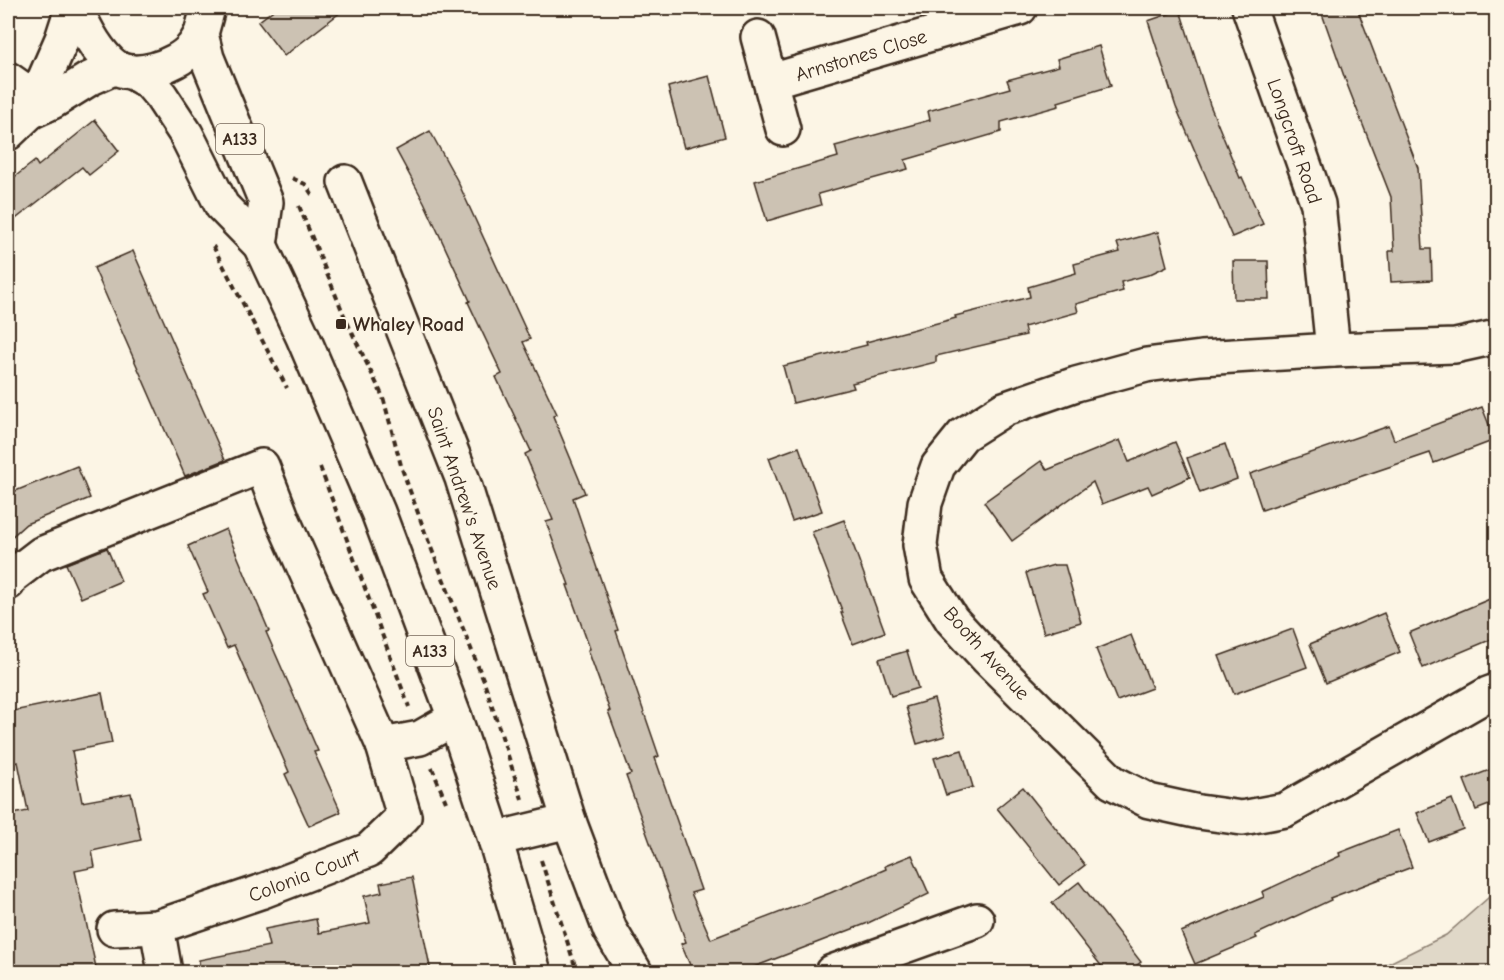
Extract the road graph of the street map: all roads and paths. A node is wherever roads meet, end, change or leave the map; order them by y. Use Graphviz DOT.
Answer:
graph roads {
  1 [pos="72,8"];
  2 [pos="76,8"];
  3 [pos="1020,8"];
  4 [pos="1249,8"];
  5 [pos="205,21"];
  6 [pos="758,37"];
  7 [pos="124,70"];
  8 [pos="8,79"];
  9 [pos="771,81"];
  10 [pos="30,112"];
  11 [pos="783,129"];
  12 [pos="286,175"];
  13 [pos="345,182"];
  14 [pos="291,185"];
  15 [pos="299,205"];
  16 [pos="209,239"];
  17 [pos="260,245"];
  18 [pos="1497,337"];
  19 [pos="1333,350"];
  20 [pos="290,395"];
  21 [pos="317,459"];
  22 [pos="8,583"];
  23 [pos="1497,691"];
  24 [pos="454,718"];
  25 [pos="420,738"];
  26 [pos="383,745"];
  27 [pos="446,804"];
  28 [pos="569,821"];
  29 [pos="532,830"];
  30 [pos="495,838"];
  31 [pos="977,920"];
  32 [pos="157,927"];
  33 [pos="114,929"];
  34 [pos="165,972"];
  35 [pos="534,972"];
  36 [pos="577,972"];
  37 [pos="635,972"];
  38 [pos="832,972"];
  1 -- 10 [label="street"];
  2 -- 7 [label="street"];
  3 -- 9 [label="street, Arnstones Close"];
  4 -- 19 [label="street, Longcroft Road"];
  5 -- 7 [label="street"];
  5 -- 17 [label="street, A133"];
  6 -- 9 [label="street, Arnstones Close"];
  7 -- 10 [label="street"];
  7 -- 17 [label="street, A133"];
  8 -- 10 [label="street"];
  9 -- 11 [label="street, Arnstones Close"];
  12 -- 14 [label="path"];
  13 -- 28 [label="street, Saint Andrew's Avenue"];
  15 -- 29 [label="path"];
  16 -- 20 [label="path"];
  17 -- 24 [label="street, A133"];
  18 -- 19 [label="street, Booth Avenue"];
  19 -- 23 [label="street, Booth Avenue"];
  21 -- 25 [label="path"];
  22 -- 26 [label="street"];
  24 -- 25 [label="street"];
  24 -- 30 [label="street, A133"];
  25 -- 26 [label="street"];
  25 -- 27 [label="path"];
  26 -- 32 [label="street, Colonia Court"];
  28 -- 29 [label="street"];
  28 -- 37 [label="street, Saint Andrew's Avenue"];
  29 -- 30 [label="street"];
  29 -- 36 [label="path"];
  30 -- 35 [label="street, A133"];
  31 -- 38 [label="street"];
  32 -- 33 [label="street, Colonia Court"];
  32 -- 34 [label="street"];
}
